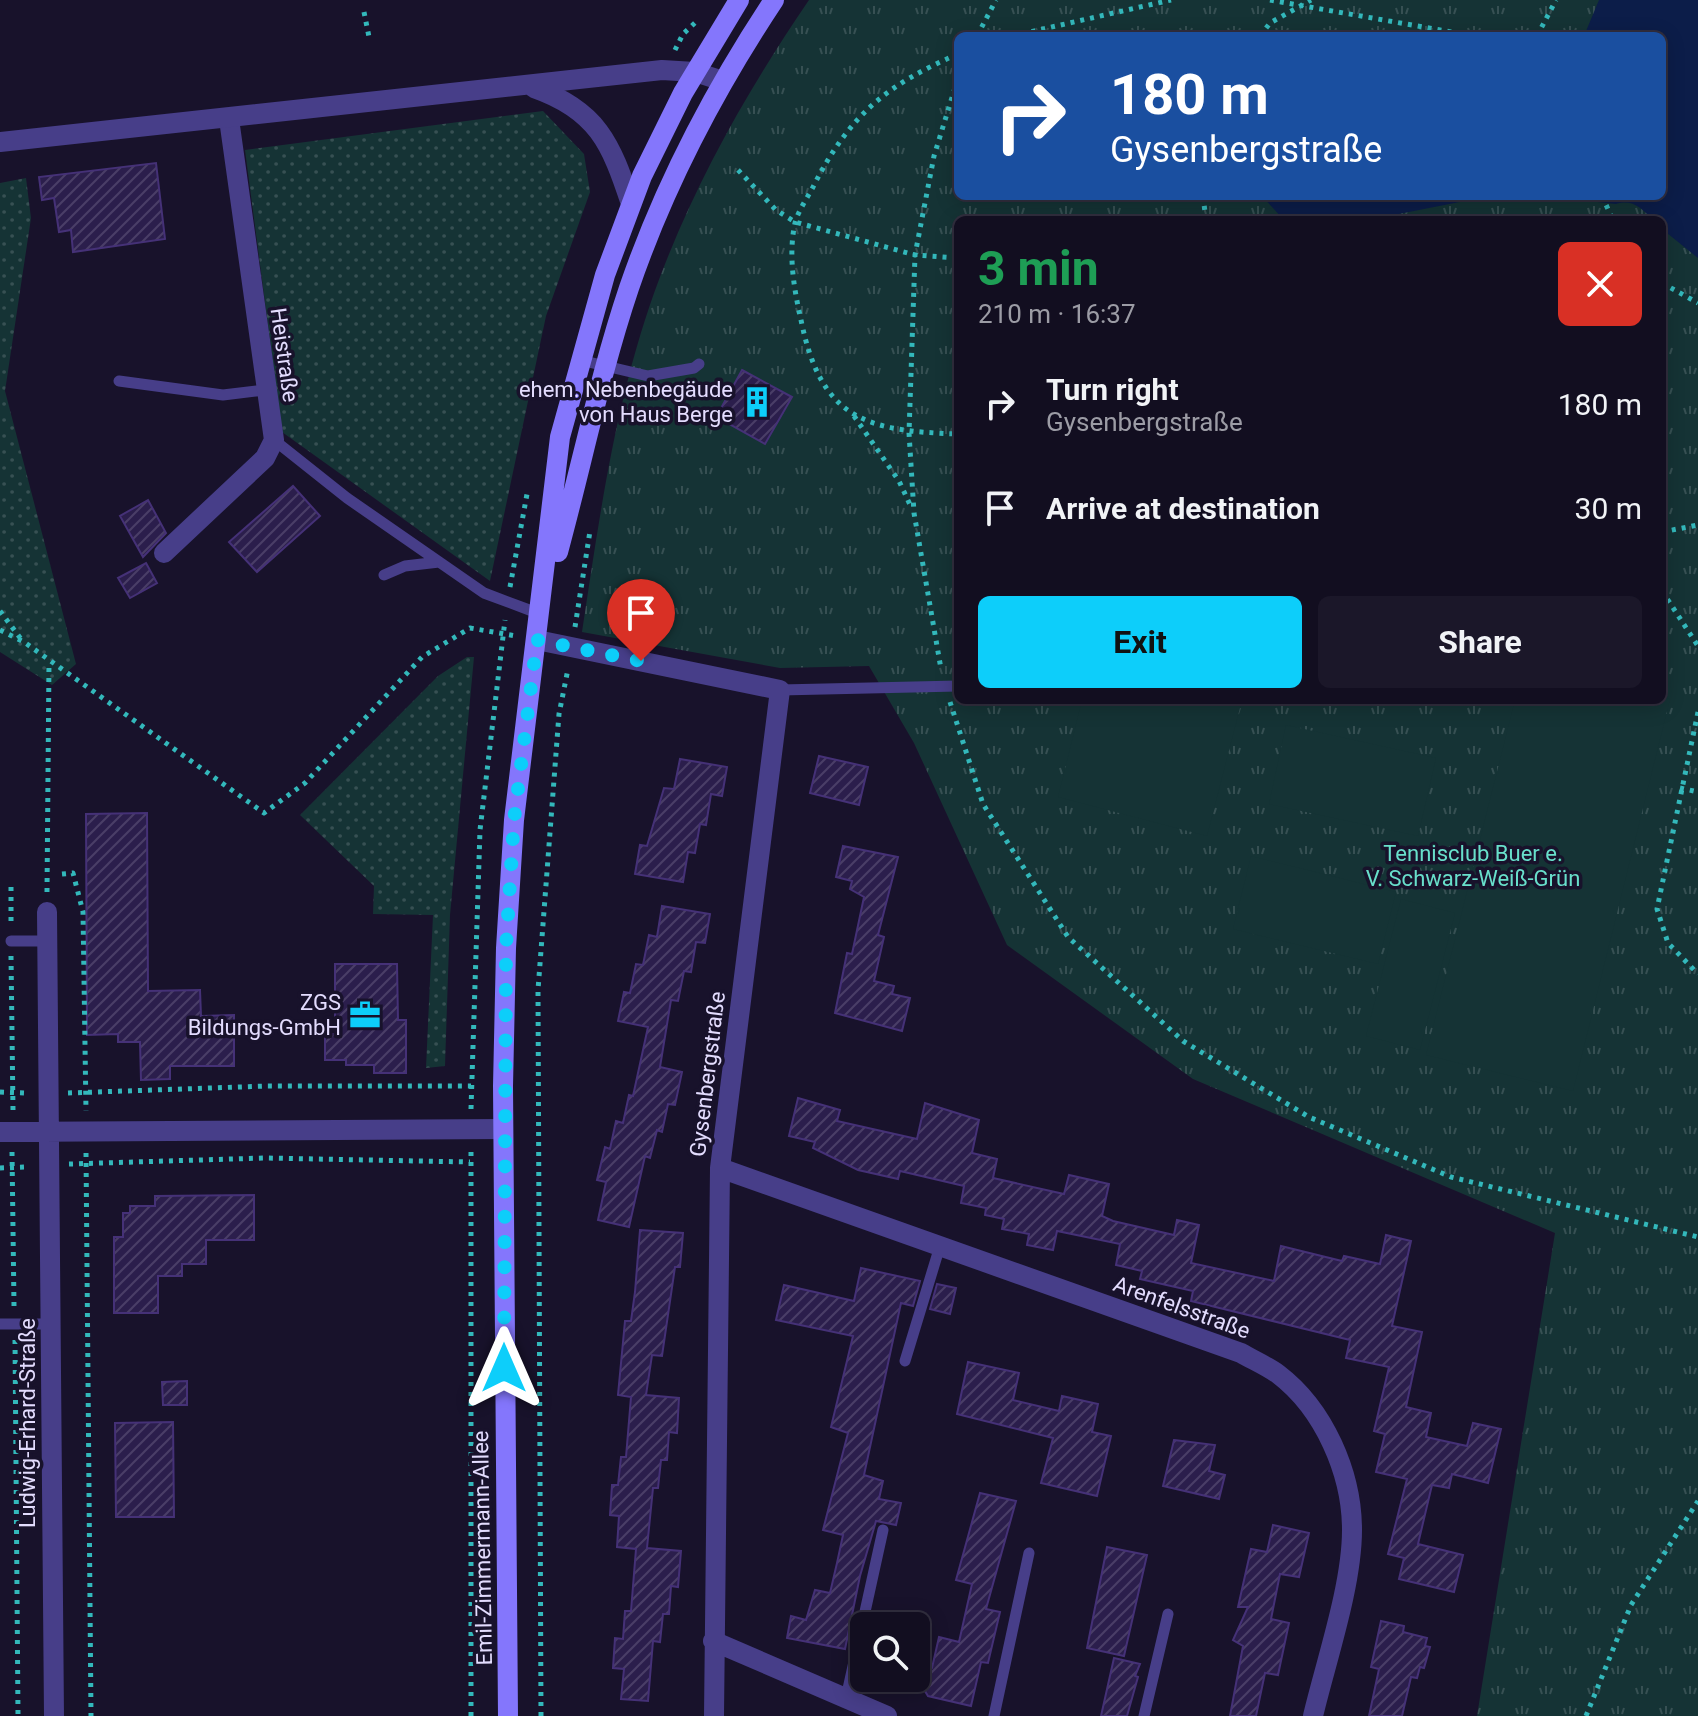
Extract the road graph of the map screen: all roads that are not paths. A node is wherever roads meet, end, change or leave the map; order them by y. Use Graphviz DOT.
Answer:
graph roads {
  1 [pos="739,0"];
  2 [pos="774,0"];
  3 [pos="695,72"];
  4 [pos="723,81"];
  5 [pos="526,86"];
  6 [pos="229,119"];
  7 [pos="0,142"];
  8 [pos="631,204"];
  9 [pos="579,359"];
  10 [pos="699,364"];
  11 [pos="606,366"];
  12 [pos="119,381"];
  13 [pos="265,390"];
  14 [pos="274,440"];
  15 [pos="164,553"];
  16 [pos="439,562"];
  17 [pos="384,575"];
  18 [pos="541,614"];
  19 [pos="537,640"];
  20 [pos="954,686"];
  21 [pos="780,690"];
  22 [pos="47,912"];
  23 [pos="11,941"];
  24 [pos="46,941"];
  25 [pos="503,1129"];
  26 [pos="48,1131"];
  27 [pos="6,1132"];
  28 [pos="720,1168"];
  29 [pos="940,1246"];
  30 [pos="0,1324"];
  31 [pos="51,1324"];
  32 [pos="905,1361"];
  33 [pos="883,1530"];
  34 [pos="1029,1553"];
  35 [pos="1168,1614"];
  36 [pos="713,1641"];
  37 [pos="846,1698"];
  38 [pos="54,1716"];
  39 [pos="508,1716"];
  40 [pos="714,1716"];
  41 [pos="887,1716"];
  42 [pos="994,1716"];
  43 [pos="1144,1716"];
  44 [pos="1313,1716"];
  1 -- 3 [label="main road, Emil-Zimmermann-Allee"];
  2 -- 4 [label="main road, Emil-Zimmermann-Allee"];
  3 -- 4 [label="street"];
  3 -- 5 [label="street"];
  3 -- 8 [label="main road, Emil-Zimmermann-Allee"];
  4 -- 11 [label="main road, Emil-Zimmermann-Allee"];
  5 -- 6 [label="street"];
  5 -- 8 [label="street"];
  6 -- 7 [label="street"];
  6 -- 13 [label="street, Heistraße"];
  8 -- 9 [label="main road, Emil-Zimmermann-Allee"];
  9 -- 11 [label="lane"];
  9 -- 18 [label="main road, Emil-Zimmermann-Allee"];
  10 -- 11 [label="lane"];
  11 -- 18 [label="main road, Emil-Zimmermann-Allee"];
  12 -- 13 [label="lane"];
  13 -- 14 [label="street, Heistraße"];
  14 -- 15 [label="street"];
  14 -- 16 [label="lane"];
  16 -- 17 [label="lane"];
  16 -- 18 [label="lane"];
  18 -- 19 [label="main road, Emil-Zimmermann-Allee"];
  19 -- 21 [label="street"];
  19 -- 25 [label="main road, Emil-Zimmermann-Allee"];
  20 -- 21 [label="lane"];
  21 -- 28 [label="street, Gysenbergstraße"];
  22 -- 24 [label="street, Ludwig-Erhard-Straße"];
  23 -- 24 [label="lane"];
  24 -- 26 [label="street, Ludwig-Erhard-Straße"];
  25 -- 26 [label="street"];
  25 -- 39 [label="main road, Emil-Zimmermann-Allee"];
  26 -- 27 [label="street"];
  26 -- 31 [label="street, Ludwig-Erhard-Straße"];
  28 -- 29 [label="street, Arenfelsstraße"];
  28 -- 36 [label="street, Gysenbergstraße"];
  29 -- 32 [label="lane"];
  29 -- 44 [label="street, Arenfelsstraße"];
  30 -- 31 [label="lane"];
  31 -- 38 [label="street, Ludwig-Erhard-Straße"];
  33 -- 37 [label="lane"];
  34 -- 42 [label="lane"];
  35 -- 43 [label="lane"];
  36 -- 37 [label="street"];
  36 -- 40 [label="street, Gysenbergstraße"];
  37 -- 41 [label="street"];
}
